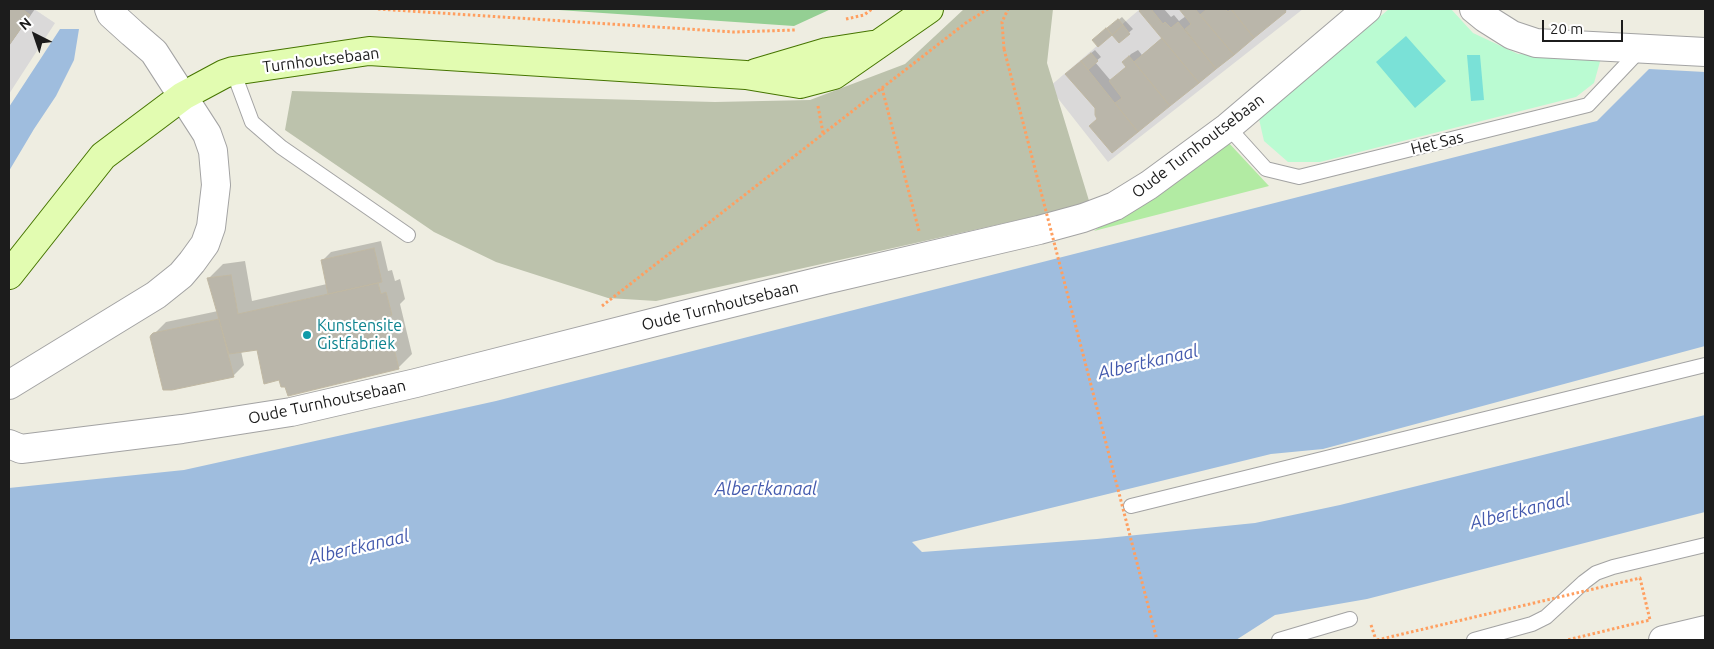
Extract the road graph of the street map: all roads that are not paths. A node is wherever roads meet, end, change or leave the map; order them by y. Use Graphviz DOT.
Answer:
graph roads {
  1 [pos="109,9"];
  2 [pos="930,9"];
  3 [pos="1367,9"];
  4 [pos="1474,9"];
  5 [pos="1641,49"];
  6 [pos="1705,52"];
  7 [pos="233,71"];
  8 [pos="183,96"];
  9 [pos="1228,127"];
  10 [pos="408,234"];
  11 [pos="9,275"];
  12 [pos="1705,365"];
  13 [pos="9,384"];
  14 [pos="9,444"];
  15 [pos="1131,506"];
  16 [pos="1705,545"];
  17 [pos="1350,619"];
  18 [pos="1705,630"];
  19 [pos="1278,640"];
  20 [pos="1474,640"];
  21 [pos="1663,640"];
  1 -- 8 [label="street"];
  2 -- 7 [label="main road, Turnhoutsebaan"];
  3 -- 9 [label="street, Oude Turnhoutsebaan"];
  4 -- 5 [label="street"];
  5 -- 6 [label="street"];
  5 -- 9 [label="lane, Het Sas"];
  7 -- 8 [label="main road, Turnhoutsebaan"];
  7 -- 10 [label="lane"];
  8 -- 11 [label="main road, Turnhoutsebaan"];
  8 -- 13 [label="street"];
  9 -- 14 [label="street, Oude Turnhoutsebaan"];
  12 -- 15 [label="lane"];
  16 -- 20 [label="lane"];
  17 -- 19 [label="lane"];
  18 -- 21 [label="street"];
}
